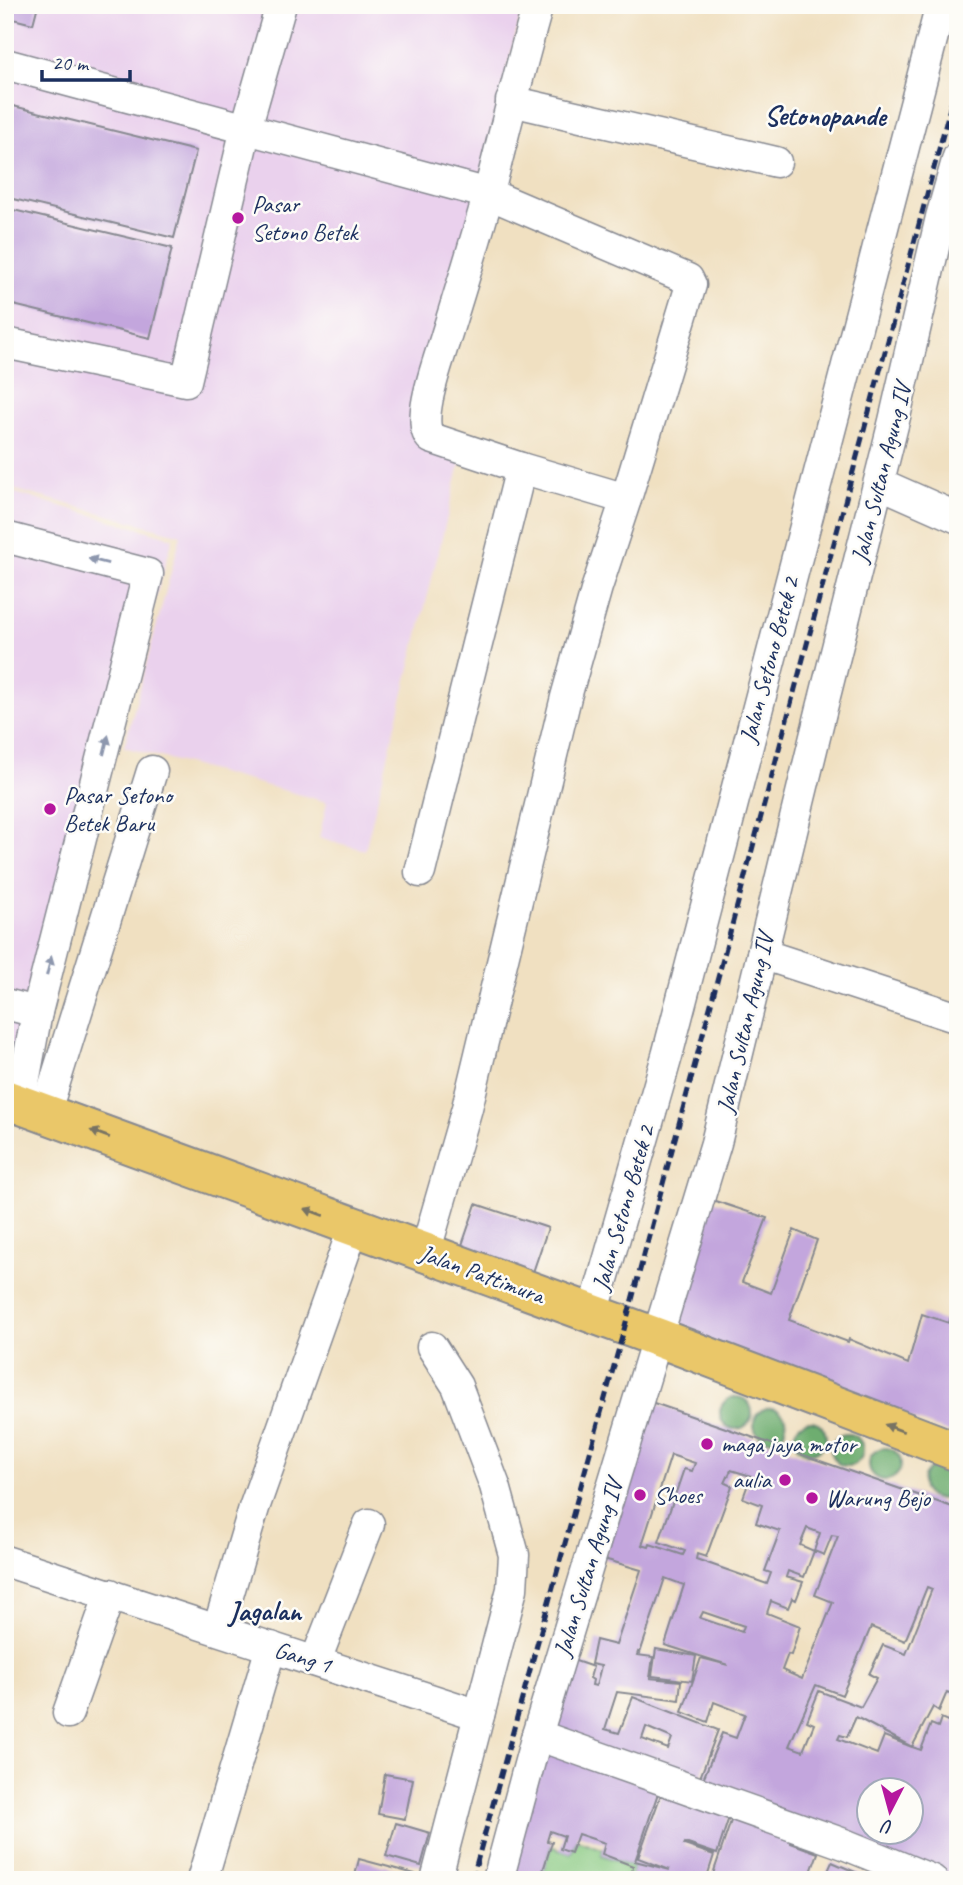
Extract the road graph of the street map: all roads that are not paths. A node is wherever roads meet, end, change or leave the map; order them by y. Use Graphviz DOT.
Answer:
graph roads {
  1 [pos="281,5"];
  2 [pos="538,5"];
  3 [pos="941,5"];
  4 [pos="5,64"];
  5 [pos="511,101"];
  6 [pos="246,128"];
  7 [pos="958,157"];
  8 [pos="776,162"];
  9 [pos="488,194"];
  10 [pos="5,343"];
  11 [pos="521,468"];
  12 [pos="879,483"];
  13 [pos="626,499"];
  14 [pos="958,518"];
  15 [pos="5,537"];
  16 [pos="152,771"];
  17 [pos="420,872"];
  18 [pos="762,954"];
  19 [pos="5,1004"];
  20 [pos="37,1012"];
  21 [pos="958,1018"];
  22 [pos="24,1106"];
  23 [pos="354,1226"];
  24 [pos="425,1253"];
  25 [pos="593,1314"];
  26 [pos="659,1338"];
  27 [pos="432,1347"];
  28 [pos="958,1452"];
  29 [pos="369,1524"];
  30 [pos="5,1561"];
  31 [pos="110,1594"];
  32 [pos="218,1629"];
  33 [pos="271,1647"];
  34 [pos="316,1660"];
  35 [pos="68,1713"];
  36 [pos="480,1715"];
  37 [pos="537,1735"];
  38 [pos="202,1880"];
  39 [pos="436,1880"];
  40 [pos="498,1880"];
  41 [pos="932,1880"];
  1 -- 6 [label="street"];
  2 -- 5 [label="street"];
  3 -- 25 [label="street, Jalan Setono Betek 2"];
  4 -- 6 [label="street"];
  5 -- 8 [label="street"];
  5 -- 9 [label="street"];
  6 -- 9 [label="street"];
  6 -- 10 [label="street"];
  7 -- 12 [label="street, Jalan Sultan Agung IV"];
  9 -- 11 [label="street"];
  9 -- 13 [label="street"];
  11 -- 13 [label="street"];
  11 -- 17 [label="street"];
  12 -- 14 [label="street"];
  12 -- 18 [label="street, Jalan Sultan Agung IV"];
  13 -- 24 [label="street"];
  20 -- 15 [label="street, one-way"];
  16 -- 22 [label="street"];
  18 -- 21 [label="street"];
  18 -- 26 [label="street, Jalan Sultan Agung IV"];
  19 -- 20 [label="street"];
  20 -- 22 [label="street"];
  23 -- 22 [label="main road, Jalan Pattimura, one-way"];
  23 -- 24 [label="main road, Jalan Pattimura"];
  23 -- 32 [label="street"];
  24 -- 25 [label="main road, Jalan Pattimura"];
  25 -- 26 [label="main road, Jalan Pattimura"];
  28 -- 26 [label="main road, Jalan Pattimura, one-way"];
  26 -- 37 [label="street, Jalan Sultan Agung IV"];
  27 -- 36 [label="street"];
  29 -- 34 [label="street"];
  30 -- 31 [label="street, Gang 1"];
  31 -- 32 [label="street, Gang 1"];
  31 -- 35 [label="street"];
  32 -- 33 [label="street, Gang 1"];
  33 -- 34 [label="street, Gang 1"];
  33 -- 38 [label="street"];
  34 -- 36 [label="street, Gang 1"];
  36 -- 39 [label="street"];
  37 -- 40 [label="street, Jalan Sultan Agung IV"];
  37 -- 41 [label="street"];
}
